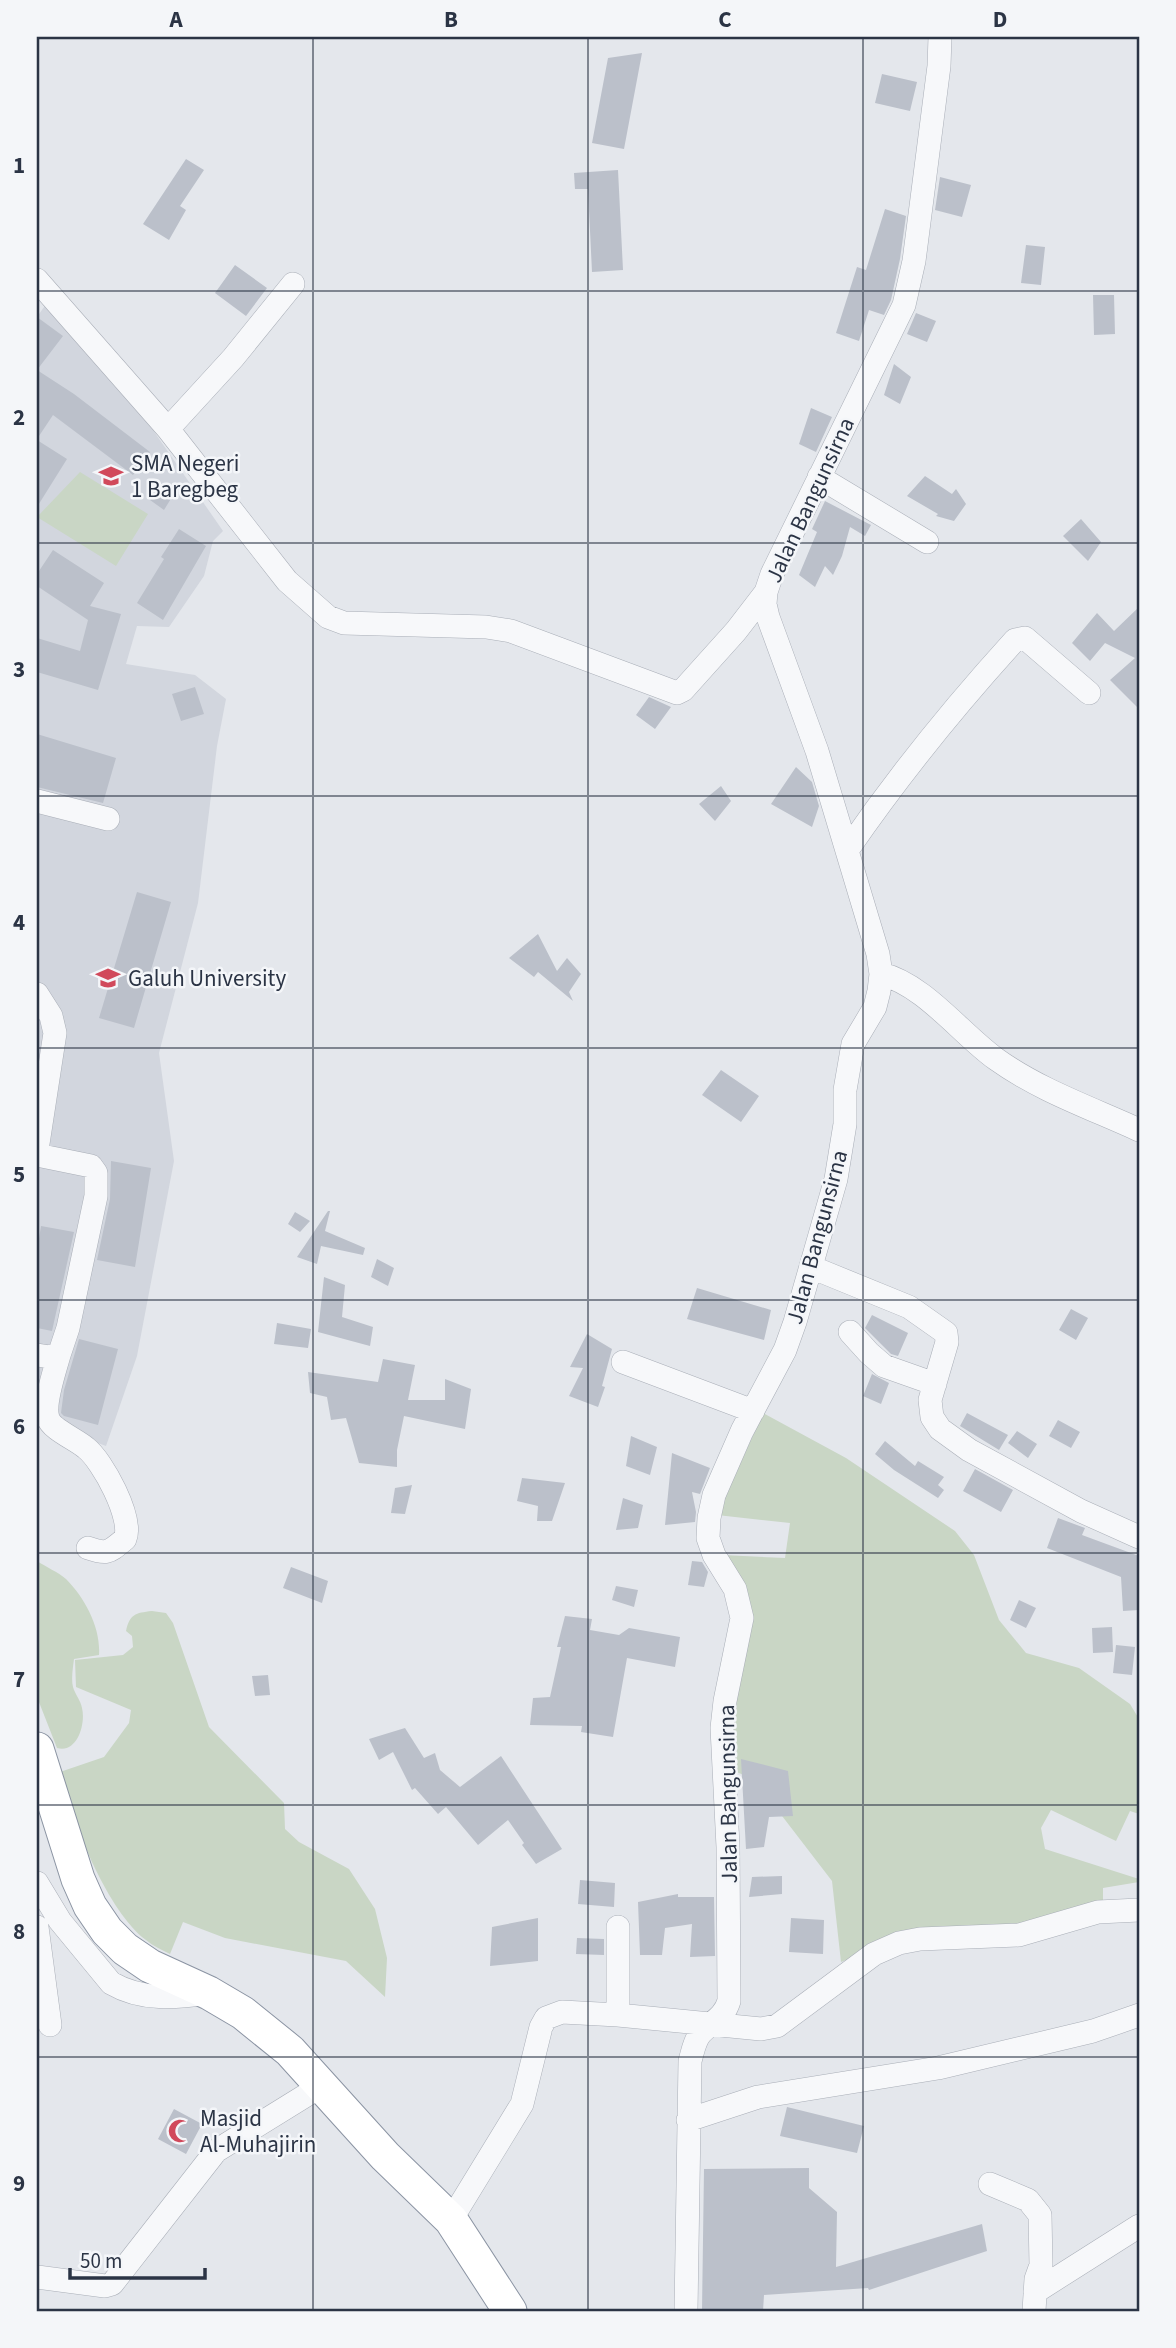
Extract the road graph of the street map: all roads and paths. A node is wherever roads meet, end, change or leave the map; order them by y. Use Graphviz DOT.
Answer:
graph roads {
  1 [pos="940,37"];
  2 [pos="37,280"];
  3 [pos="293,284"];
  4 [pos="167,429"];
  5 [pos="819,477"];
  6 [pos="927,542"];
  7 [pos="766,592"];
  8 [pos="1089,694"];
  9 [pos="37,801"];
  10 [pos="108,819"];
  11 [pos="848,849"];
  12 [pos="881,974"];
  13 [pos="37,994"];
  14 [pos="1139,1130"];
  15 [pos="37,1153"];
  16 [pos="811,1266"];
  17 [pos="850,1332"];
  18 [pos="48,1355"];
  19 [pos="623,1362"];
  20 [pos="935,1384"];
  21 [pos="753,1411"];
  22 [pos="1139,1537"];
  23 [pos="88,1548"];
  24 [pos="37,1749"];
  25 [pos="37,1883"];
  26 [pos="1139,1910"];
  27 [pos="37,1927"];
  28 [pos="618,1927"];
  29 [pos="209,1993"];
  30 [pos="618,2015"];
  31 [pos="1139,2015"];
  32 [pos="713,2024"];
  33 [pos="50,2025"];
  34 [pos="321,2086"];
  35 [pos="688,2120"];
  36 [pos="990,2184"];
  37 [pos="451,2220"];
  38 [pos="1139,2226"];
  39 [pos="37,2277"];
  40 [pos="1034,2302"];
  41 [pos="510,2311"];
  42 [pos="687,2311"];
  1 -- 5 [label="street, Jalan Bangunsirna"];
  2 -- 4 [label="street"];
  3 -- 4 [label="street"];
  4 -- 7 [label="street"];
  5 -- 6 [label="street"];
  5 -- 7 [label="street, Jalan Bangunsirna"];
  7 -- 11 [label="street, Jalan Bangunsirna"];
  8 -- 11 [label="street"];
  9 -- 10 [label="street"];
  11 -- 12 [label="street, Jalan Bangunsirna"];
  12 -- 14 [label="street"];
  12 -- 16 [label="street, Jalan Bangunsirna"];
  13 -- 15 [label="street"];
  15 -- 18 [label="street"];
  16 -- 20 [label="street"];
  16 -- 21 [label="street, Jalan Bangunsirna"];
  17 -- 20 [label="street"];
  18 -- 23 [label="street"];
  19 -- 21 [label="street"];
  20 -- 22 [label="street"];
  21 -- 32 [label="street, Jalan Bangunsirna"];
  24 -- 29 [label="highway"];
  25 -- 29 [label="street"];
  26 -- 32 [label="street"];
  27 -- 33 [label="street"];
  28 -- 30 [label="street"];
  29 -- 34 [label="highway"];
  30 -- 32 [label="street"];
  30 -- 37 [label="street"];
  31 -- 35 [label="street"];
  32 -- 35 [label="street, Jalan Bangunsirna"];
  34 -- 37 [label="highway"];
  34 -- 39 [label="street"];
  35 -- 42 [label="street, Jalan Bangunsirna"];
  36 -- 40 [label="street"];
  37 -- 41 [label="highway"];
  38 -- 40 [label="street"];
}
